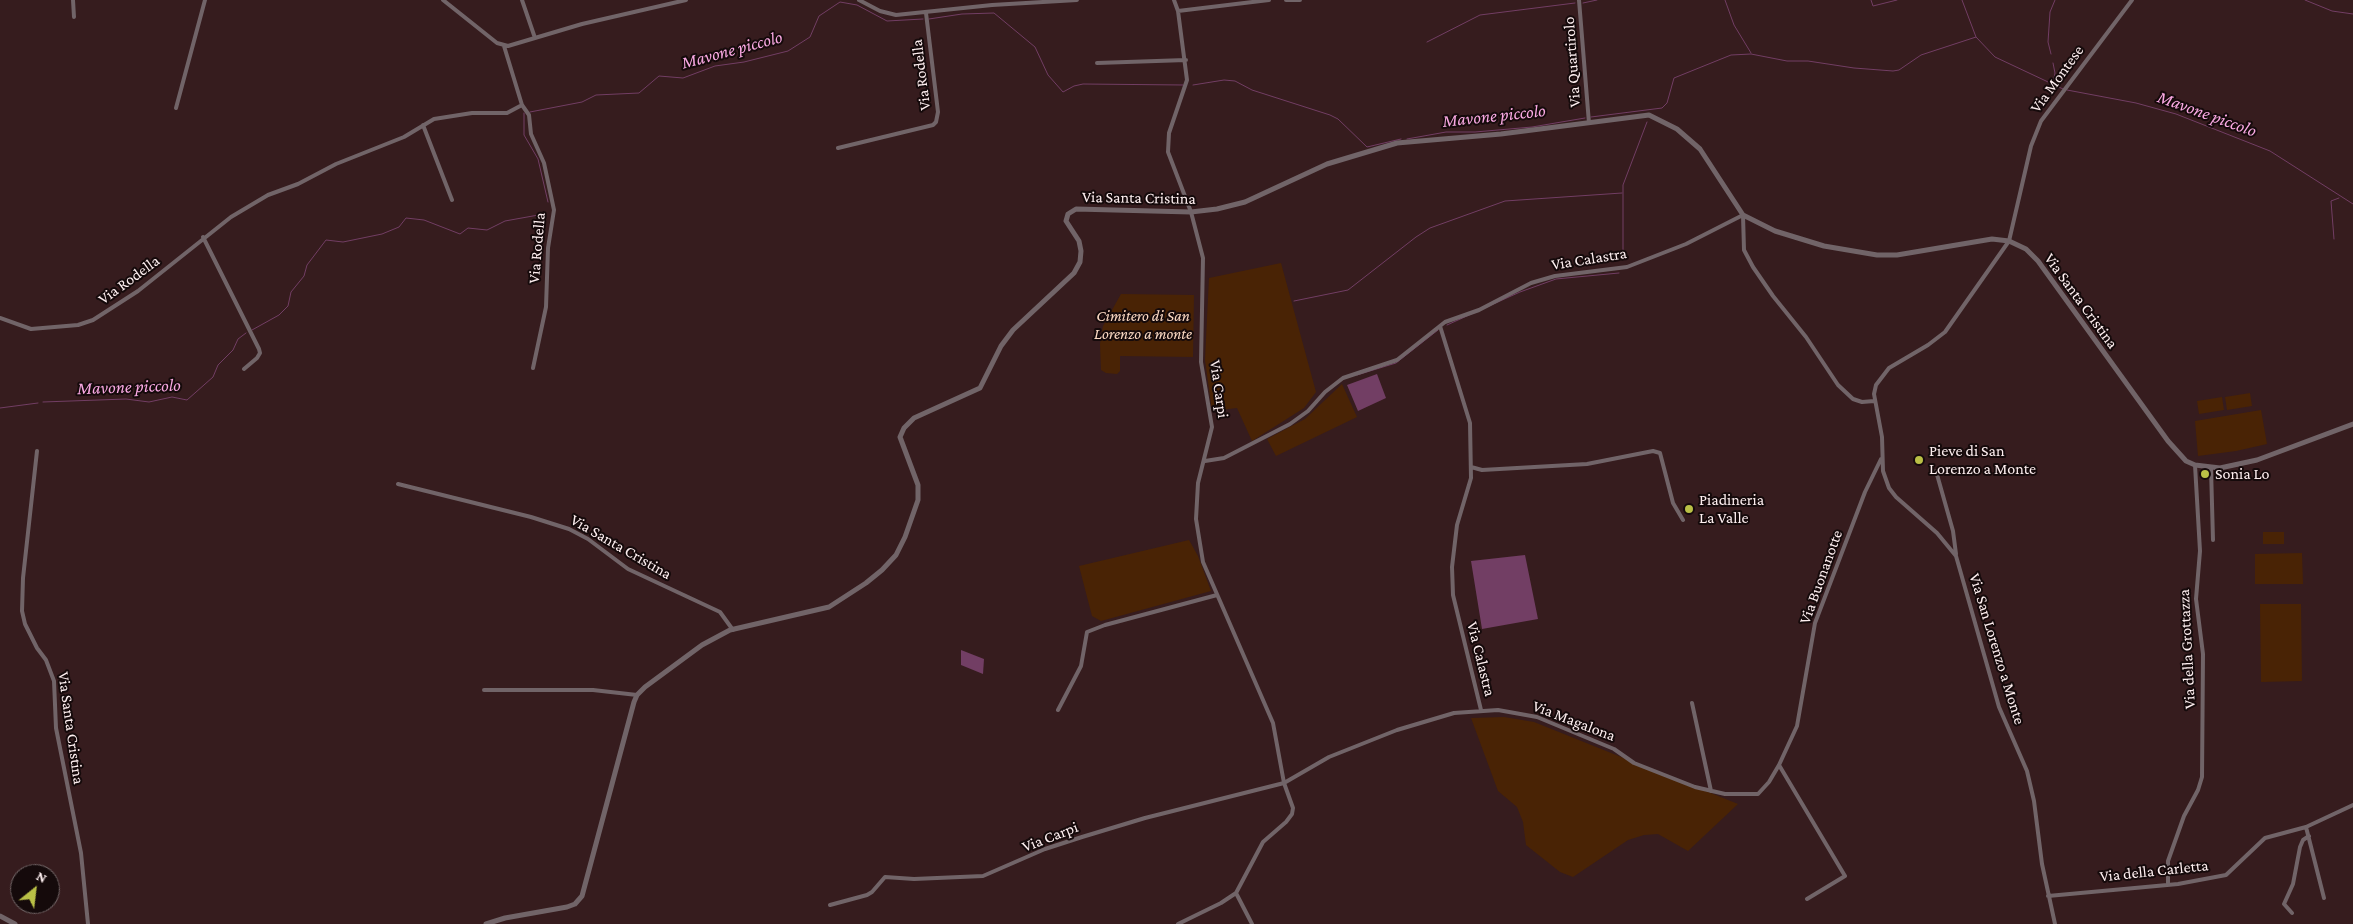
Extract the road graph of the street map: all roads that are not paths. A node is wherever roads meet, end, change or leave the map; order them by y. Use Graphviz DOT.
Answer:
graph roads {
  1 [pos="73,0"];
  2 [pos="205,0"];
  3 [pos="443,0"];
  4 [pos="522,0"];
  5 [pos="686,0"];
  6 [pos="859,0"];
  7 [pos="1077,0"];
  8 [pos="1174,0"];
  9 [pos="1269,0"];
  10 [pos="1286,0"];
  11 [pos="1300,0"];
  12 [pos="1579,0"];
  13 [pos="2132,0"];
  14 [pos="1178,11"];
  15 [pos="926,13"];
  16 [pos="74,16"];
  17 [pos="534,38"];
  18 [pos="504,46"];
  19 [pos="1186,60"];
  20 [pos="1096,63"];
  21 [pos="522,105"];
  22 [pos="176,108"];
  23 [pos="1589,123"];
  24 [pos="423,125"];
  25 [pos="838,148"];
  26 [pos="452,200"];
  27 [pos="1191,212"];
  28 [pos="1743,215"];
  29 [pos="203,237"];
  30 [pos="2009,241"];
  31 [pos="0,318"];
  32 [pos="1440,326"];
  33 [pos="533,368"];
  34 [pos="244,369"];
  35 [pos="1874,401"];
  36 [pos="2353,424"];
  37 [pos="37,451"];
  38 [pos="1881,459"];
  39 [pos="1205,461"];
  40 [pos="2195,466"];
  41 [pos="1471,467"];
  42 [pos="2211,468"];
  43 [pos="1936,472"];
  44 [pos="398,484"];
  45 [pos="1683,520"];
  46 [pos="2213,540"];
  47 [pos="1956,556"];
  48 [pos="1217,595"];
  49 [pos="733,630"];
  50 [pos="484,690"];
  51 [pos="637,695"];
  52 [pos="1692,703"];
  53 [pos="1058,710"];
  54 [pos="1481,710"];
  55 [pos="1779,764"];
  56 [pos="1284,783"];
  57 [pos="1711,791"];
  58 [pos="1758,794"];
  59 [pos="2353,805"];
  60 [pos="2306,827"];
  61 [pos="2309,836"];
  62 [pos="2168,885"];
  63 [pos="1236,893"];
  64 [pos="2048,896"];
  65 [pos="2324,898"];
  66 [pos="1807,899"];
  67 [pos="830,904"];
  68 [pos="2292,913"];
  69 [pos="0,916"];
  70 [pos="15,924"];
  71 [pos="88,924"];
  72 [pos="486,924"];
  73 [pos="1178,924"];
  74 [pos="1252,924"];
  75 [pos="2055,924"];
  1 -- 16 [label="street"];
  2 -- 22 [label="street"];
  3 -- 18 [label="street"];
  4 -- 17 [label="street"];
  5 -- 17 [label="street"];
  6 -- 15 [label="street"];
  7 -- 15 [label="street"];
  8 -- 14 [label="street, Via Carpi"];
  9 -- 14 [label="street"];
  10 -- 11 [label="street"];
  12 -- 23 [label="street, Via Quartirolo"];
  13 -- 30 [label="street, Via Montese"];
  14 -- 19 [label="street, Via Carpi"];
  15 -- 25 [label="street, Via Rodella"];
  17 -- 18 [label="street"];
  18 -- 21 [label="street, Via Rodella"];
  19 -- 20 [label="street"];
  19 -- 27 [label="street, Via Carpi"];
  21 -- 24 [label="street, Via Rodella"];
  21 -- 33 [label="street, Via Rodella"];
  23 -- 27 [label="street, Via Santa Cristina"];
  23 -- 28 [label="street, Via Santa Cristina"];
  24 -- 26 [label="street"];
  24 -- 29 [label="street, Via Rodella"];
  27 -- 39 [label="street, Via Carpi"];
  27 -- 49 [label="street, Via Santa Cristina"];
  28 -- 30 [label="street, Via Santa Cristina"];
  28 -- 32 [label="street, Via Calastra"];
  28 -- 35 [label="street"];
  29 -- 31 [label="street, Via Rodella"];
  29 -- 34 [label="street"];
  30 -- 35 [label="street, Via San Lorenzo a Monte"];
  30 -- 40 [label="street, Via Santa Cristina"];
  32 -- 39 [label="street, Via Calastra"];
  32 -- 41 [label="street, Via Calastra"];
  35 -- 38 [label="street, Via San Lorenzo a Monte"];
  36 -- 42 [label="street"];
  37 -- 71 [label="street, Via Santa Cristina"];
  38 -- 47 [label="street, Via San Lorenzo a Monte"];
  38 -- 55 [label="street, Via Buonanotte"];
  39 -- 48 [label="street, Via Carpi"];
  40 -- 42 [label="street"];
  40 -- 62 [label="street, Via della Grottazza"];
  41 -- 45 [label="street"];
  41 -- 54 [label="street, Via Calastra"];
  42 -- 46 [label="street"];
  43 -- 47 [label="street, Via San Lorenzo a Monte"];
  44 -- 49 [label="street, Via Santa Cristina"];
  47 -- 64 [label="street, Via San Lorenzo a Monte"];
  48 -- 53 [label="street"];
  48 -- 56 [label="street, Via Carpi"];
  49 -- 51 [label="street, Via Santa Cristina"];
  50 -- 51 [label="street"];
  51 -- 72 [label="street"];
  52 -- 57 [label="street"];
  54 -- 56 [label="street, Via Magalona"];
  54 -- 57 [label="street, Via Magalona"];
  55 -- 58 [label="street, Via Buonanotte"];
  55 -- 66 [label="street"];
  56 -- 63 [label="street, Via Carpi"];
  56 -- 67 [label="street, Via Carpi"];
  57 -- 58 [label="street, Via Magalona"];
  59 -- 60 [label="street, Via della Carletta"];
  60 -- 61 [label="street"];
  60 -- 62 [label="street, Via della Carletta"];
  61 -- 65 [label="street"];
  61 -- 68 [label="street"];
  62 -- 64 [label="street, Via della Carletta"];
  63 -- 73 [label="street, Via Carpi"];
  63 -- 74 [label="street"];
  64 -- 75 [label="street, Via San Lorenzo a Monte"];
  69 -- 70 [label="street"];
}
